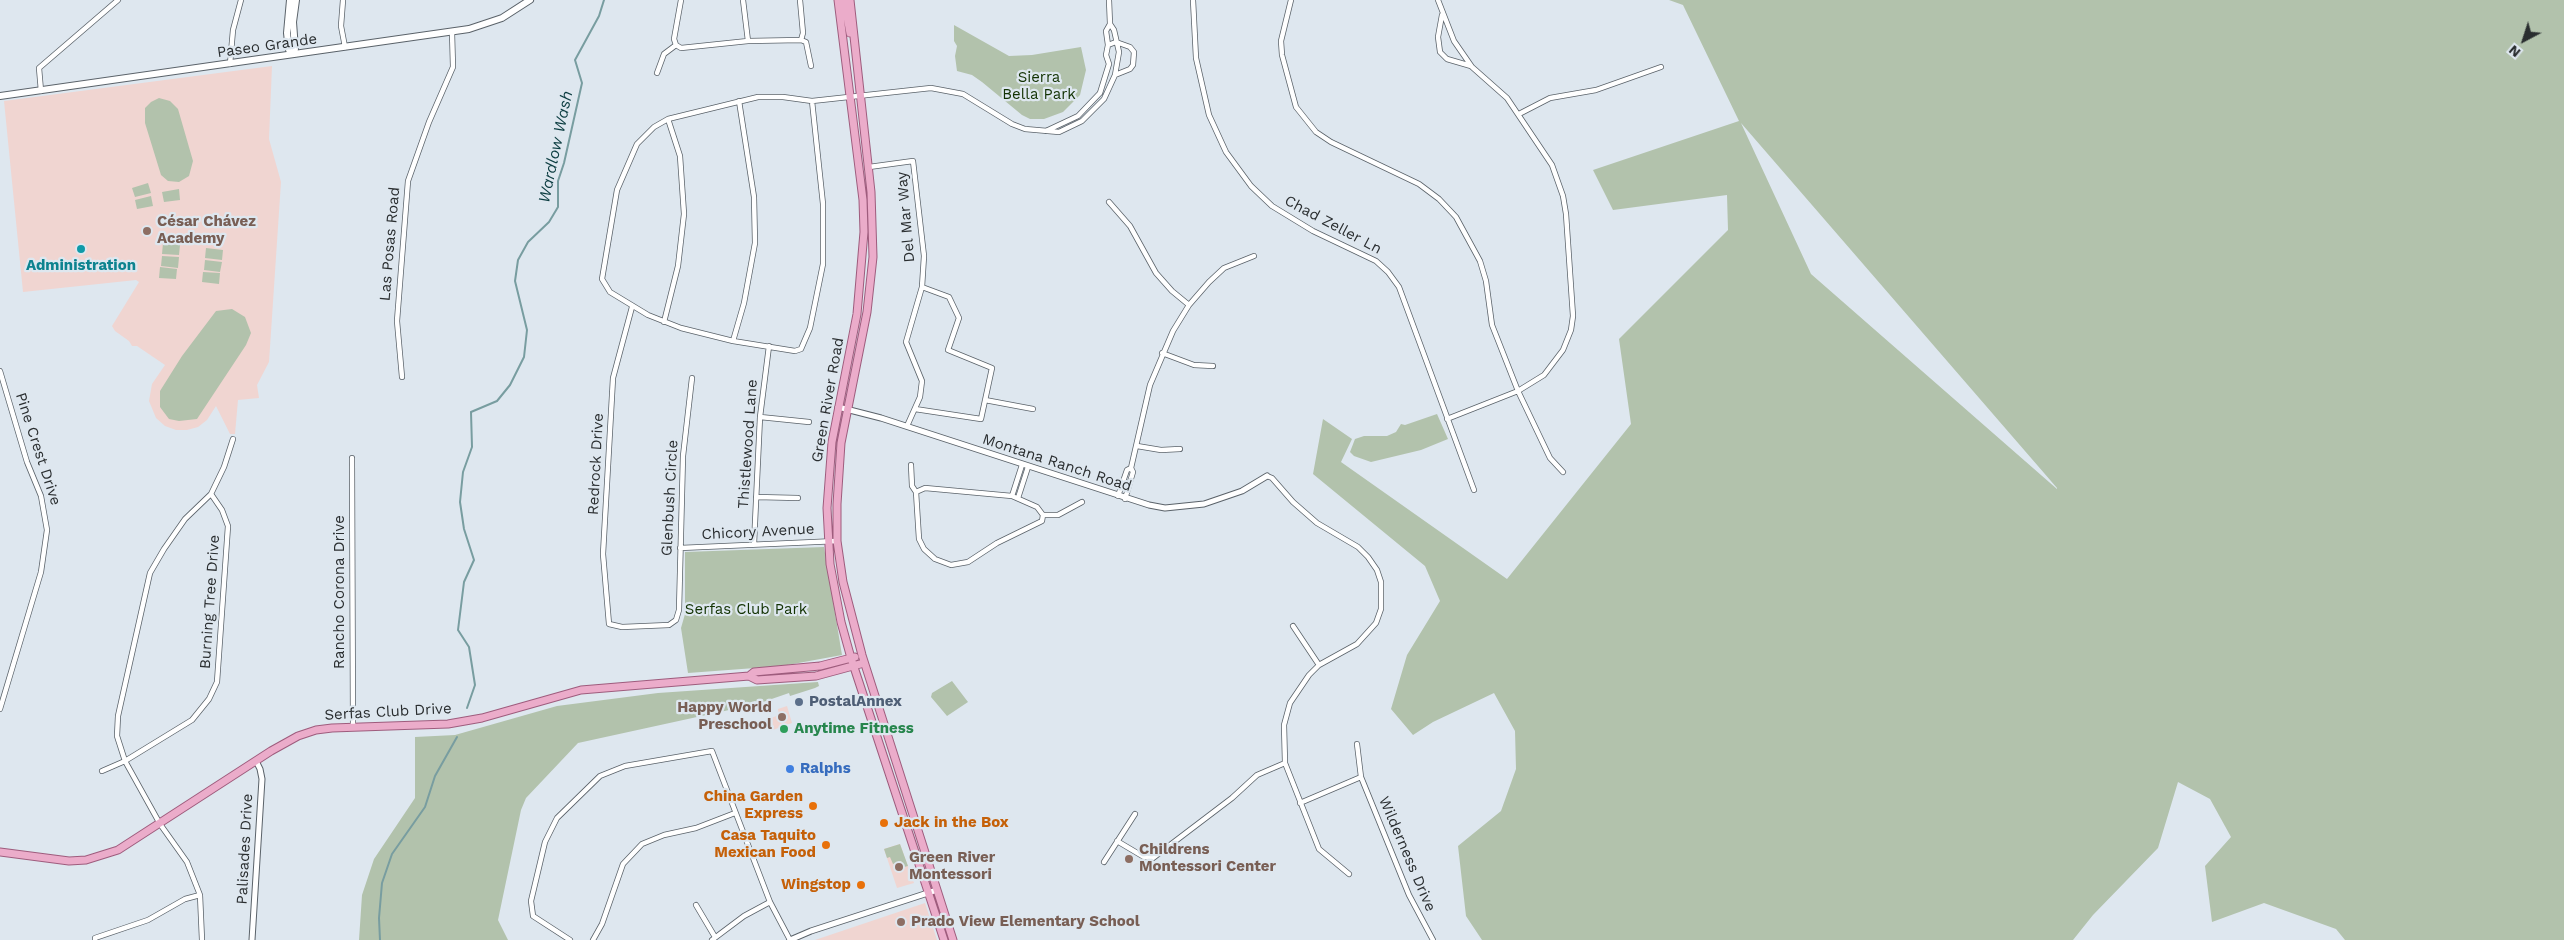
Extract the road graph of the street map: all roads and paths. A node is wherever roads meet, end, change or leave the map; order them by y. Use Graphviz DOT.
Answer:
graph roads {
  1 [pos="118,0"];
  2 [pos="241,0"];
  3 [pos="290,0"];
  4 [pos="296,0"];
  5 [pos="343,0"];
  6 [pos="530,0"];
  7 [pos="682,0"];
  8 [pos="743,0"];
  9 [pos="800,0"];
  10 [pos="838,0"];
  11 [pos="844,0"];
  12 [pos="850,0"];
  13 [pos="1109,0"];
  14 [pos="1193,0"];
  15 [pos="1292,0"];
  16 [pos="1438,0"];
  17 [pos="1442,14"];
  18 [pos="1110,24"];
  19 [pos="452,32"];
  20 [pos="801,40"];
  21 [pos="748,41"];
  22 [pos="1116,42"];
  23 [pos="676,45"];
  24 [pos="855,45"];
  25 [pos="1108,45"];
  26 [pos="345,48"];
  27 [pos="292,54"];
  28 [pos="230,64"];
  29 [pos="811,66"];
  30 [pos="1472,67"];
  31 [pos="1661,67"];
  32 [pos="657,72"];
  33 [pos="1115,75"];
  34 [pos="40,91"];
  35 [pos="0,96"];
  36 [pos="860,97"];
  37 [pos="850,98"];
  38 [pos="739,102"];
  39 [pos="812,102"];
  40 [pos="1519,114"];
  41 [pos="668,119"];
  42 [pos="1045,132"];
  43 [pos="868,166"];
  44 [pos="1109,202"];
  45 [pos="1254,256"];
  46 [pos="922,287"];
  47 [pos="1189,305"];
  48 [pos="632,307"];
  49 [pos="664,322"];
  50 [pos="733,341"];
  51 [pos="769,346"];
  52 [pos="1162,353"];
  53 [pos="1214,366"];
  54 [pos="0,371"];
  55 [pos="402,377"];
  56 [pos="692,378"];
  57 [pos="1518,391"];
  58 [pos="985,400"];
  59 [pos="838,407"];
  60 [pos="847,409"];
  61 [pos="915,409"];
  62 [pos="1033,409"];
  63 [pos="760,417"];
  64 [pos="1448,419"];
  65 [pos="809,422"];
  66 [pos="907,426"];
  67 [pos="232,439"];
  68 [pos="1137,446"];
  69 [pos="1180,449"];
  70 [pos="352,458"];
  71 [pos="911,465"];
  72 [pos="1025,466"];
  73 [pos="1131,468"];
  74 [pos="1563,472"];
  75 [pos="1267,476"];
  76 [pos="1474,490"];
  77 [pos="916,492"];
  78 [pos="211,494"];
  79 [pos="756,496"];
  80 [pos="1012,496"];
  81 [pos="1118,496"];
  82 [pos="798,498"];
  83 [pos="1018,498"];
  84 [pos="1125,499"];
  85 [pos="1082,502"];
  86 [pos="1043,515"];
  87 [pos="828,541"];
  88 [pos="837,541"];
  89 [pos="754,544"];
  90 [pos="680,548"];
  91 [pos="676,620"];
  92 [pos="1293,626"];
  93 [pos="851,658"];
  94 [pos="863,659"];
  95 [pos="1319,665"];
  96 [pos="854,667"];
  97 [pos="749,676"];
  98 [pos="0,709"];
  99 [pos="353,727"];
  100 [pos="1357,744"];
  101 [pos="125,761"];
  102 [pos="256,761"];
  103 [pos="1285,764"];
  104 [pos="102,771"];
  105 [pos="1361,777"];
  106 [pos="1300,803"];
  107 [pos="735,813"];
  108 [pos="1135,814"];
  109 [pos="160,824"];
  110 [pos="1117,841"];
  111 [pos="0,852"];
  112 [pos="1104,862"];
  113 [pos="1349,874"];
  114 [pos="937,890"];
  115 [pos="929,893"];
  116 [pos="200,895"];
  117 [pos="770,902"];
  118 [pos="696,905"];
  119 [pos="713,938"];
  120 [pos="95,939"];
  121 [pos="202,940"];
  122 [pos="252,940"];
  123 [pos="570,940"];
  124 [pos="593,940"];
  125 [pos="790,940"];
  126 [pos="944,940"];
  127 [pos="953,940"];
  128 [pos="1432,940"];
  1 -- 34 [label="street"];
  2 -- 28 [label="street"];
  3 -- 27 [label="main road"];
  4 -- 27 [label="main road"];
  5 -- 26 [label="street"];
  6 -- 19 [label="main road, Paseo Grande"];
  7 -- 23 [label="street"];
  8 -- 21 [label="street"];
  9 -- 20 [label="street"];
  10 -- 37 [label="main road, Green River Road"];
  11 -- 24 [label="main road"];
  12 -- 24 [label="main road, Green River Road"];
  13 -- 18 [label="street"];
  14 -- 64 [label="street, Chad Zeller Ln"];
  15 -- 57 [label="street"];
  16 -- 17 [label="street"];
  17 -- 30 [label="street"];
  17 -- 30 [label="street"];
  18 -- 22 [label="street"];
  18 -- 25 [label="street"];
  19 -- 26 [label="main road, Paseo Grande"];
  19 -- 55 [label="street, Las Posas Road"];
  20 -- 21 [label="street"];
  20 -- 29 [label="street"];
  21 -- 23 [label="street"];
  22 -- 25 [label="street"];
  22 -- 33 [label="street"];
  22 -- 33 [label="street"];
  23 -- 32 [label="street"];
  24 -- 36 [label="main road, Green River Road"];
  25 -- 42 [label="street"];
  26 -- 27 [label="main road, Paseo Grande"];
  27 -- 28 [label="main road, Paseo Grande"];
  28 -- 34 [label="main road, Paseo Grande"];
  30 -- 40 [label="street"];
  31 -- 40 [label="street"];
  33 -- 42 [label="street"];
  34 -- 35 [label="main road, Paseo Grande"];
  36 -- 37 [label="street"];
  36 -- 42 [label="street"];
  36 -- 43 [label="main road, Green River Road"];
  37 -- 39 [label="street"];
  37 -- 59 [label="main road, Green River Road"];
  38 -- 39 [label="street"];
  38 -- 41 [label="street"];
  38 -- 50 [label="street"];
  39 -- 51 [label="street"];
  40 -- 57 [label="street"];
  41 -- 48 [label="street"];
  41 -- 49 [label="street"];
  43 -- 46 [label="street, Del Mar Way"];
  43 -- 60 [label="main road, Green River Road"];
  44 -- 47 [label="street"];
  45 -- 47 [label="street"];
  46 -- 58 [label="street"];
  46 -- 61 [label="street, Del Mar Way"];
  47 -- 52 [label="street"];
  48 -- 49 [label="street"];
  48 -- 91 [label="street, Redrock Drive"];
  49 -- 50 [label="street"];
  50 -- 51 [label="street"];
  51 -- 63 [label="street, Thistlewood Lane"];
  52 -- 53 [label="street"];
  52 -- 68 [label="street"];
  54 -- 98 [label="street, Pine Crest Drive"];
  56 -- 90 [label="street, Glenbush Circle"];
  57 -- 64 [label="street"];
  57 -- 74 [label="street"];
  58 -- 61 [label="street"];
  58 -- 62 [label="street"];
  59 -- 60 [label="street, Montana Ranch Road"];
  59 -- 87 [label="main road, Green River Road"];
  60 -- 66 [label="street, Montana Ranch Road"];
  60 -- 88 [label="main road, Green River Road"];
  61 -- 66 [label="street, Del Mar Way"];
  63 -- 65 [label="street"];
  63 -- 79 [label="street, Thistlewood Lane"];
  64 -- 76 [label="street, Chad Zeller Ln"];
  66 -- 72 [label="street, Montana Ranch Road"];
  67 -- 78 [label="street"];
  68 -- 69 [label="street"];
  68 -- 73 [label="street"];
  70 -- 99 [label="street, Rancho Corona Drive"];
  71 -- 77 [label="street"];
  72 -- 80 [label="street"];
  72 -- 81 [label="street, Montana Ranch Road"];
  72 -- 83 [label="street"];
  73 -- 81 [label="street"];
  73 -- 84 [label="street"];
  75 -- 84 [label="street, Montana Ranch Road"];
  75 -- 95 [label="street"];
  77 -- 80 [label="street"];
  77 -- 86 [label="street"];
  78 -- 101 [label="street"];
  78 -- 101 [label="street, Burning Tree Drive"];
  79 -- 82 [label="street"];
  79 -- 89 [label="street, Thistlewood Lane"];
  80 -- 83 [label="street"];
  81 -- 84 [label="street, Montana Ranch Road"];
  83 -- 86 [label="street"];
  85 -- 86 [label="street"];
  87 -- 88 [label="street, Chicory Avenue"];
  87 -- 89 [label="street, Chicory Avenue"];
  87 -- 93 [label="main road, Green River Road"];
  88 -- 94 [label="main road, Green River Road"];
  89 -- 90 [label="street, Chicory Avenue"];
  90 -- 91 [label="street, Glenbush Circle"];
  92 -- 95 [label="street"];
  93 -- 94 [label="main road, Serfas Club Drive"];
  93 -- 96 [label="main road, Green River Road"];
  93 -- 97 [label="main road, Serfas Club Drive"];
  94 -- 96 [label="main road, Serfas Club Drive"];
  94 -- 114 [label="main road, Green River Road"];
  95 -- 103 [label="street"];
  96 -- 97 [label="main road, Serfas Club Drive"];
  96 -- 115 [label="main road, Green River Road"];
  97 -- 99 [label="main road, Serfas Club Drive"];
  99 -- 102 [label="main road, Serfas Club Drive"];
  100 -- 105 [label="street, Wilderness Drive"];
  101 -- 104 [label="street, Burning Tree Drive"];
  101 -- 109 [label="street"];
  102 -- 109 [label="main road, Serfas Club Drive"];
  102 -- 122 [label="street, Palisades Drive"];
  103 -- 106 [label="street"];
  103 -- 110 [label="street"];
  105 -- 106 [label="street"];
  105 -- 128 [label="street, Wilderness Drive"];
  106 -- 113 [label="street"];
  107 -- 117 [label="street"];
  107 -- 123 [label="street"];
  107 -- 124 [label="street"];
  108 -- 110 [label="street"];
  109 -- 111 [label="main road, Serfas Club Drive"];
  109 -- 116 [label="street"];
  110 -- 112 [label="street"];
  114 -- 115 [label="street"];
  114 -- 127 [label="main road, Green River Road"];
  115 -- 125 [label="street"];
  115 -- 126 [label="main road, Green River Road"];
  116 -- 120 [label="street"];
  116 -- 121 [label="street"];
  117 -- 119 [label="street"];
  117 -- 125 [label="street"];
  118 -- 119 [label="street"];
}
